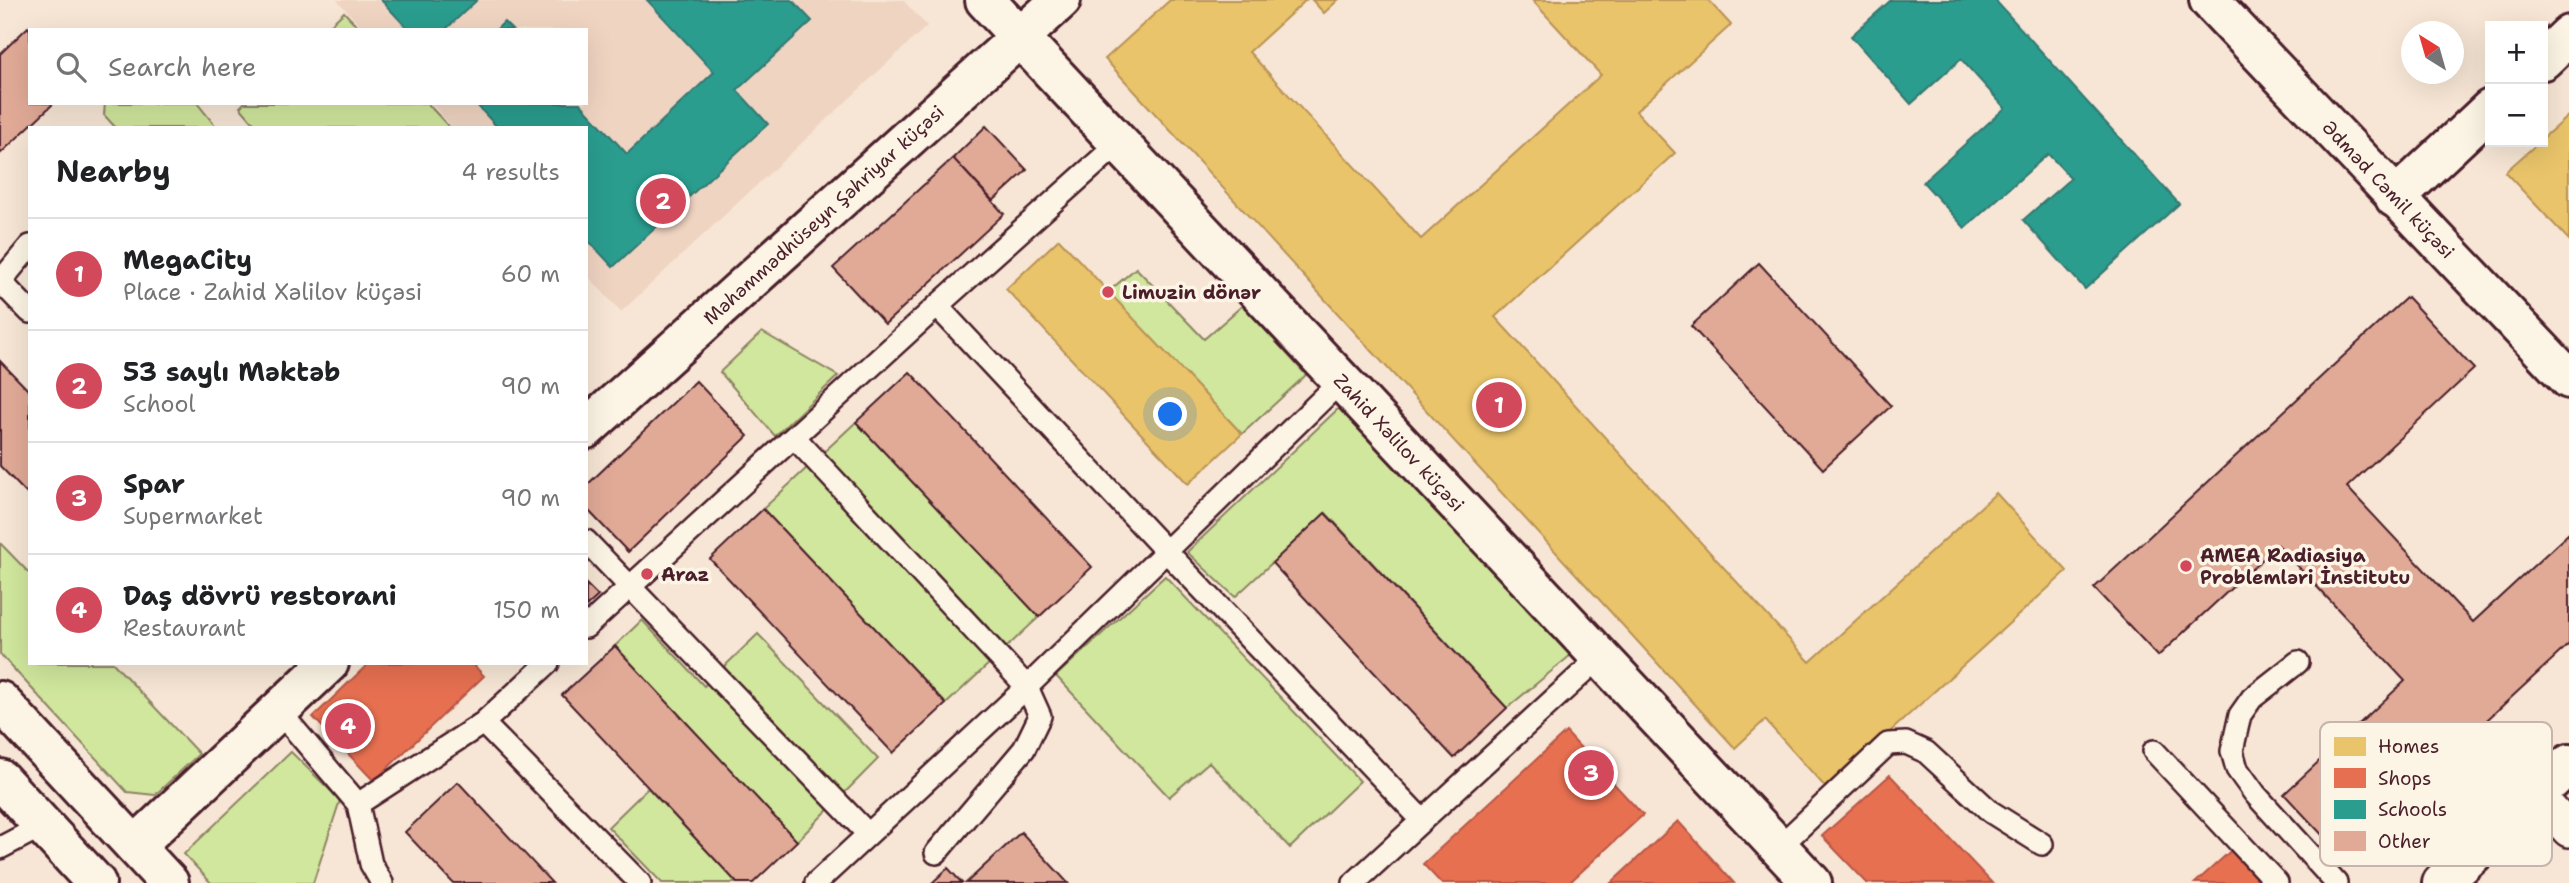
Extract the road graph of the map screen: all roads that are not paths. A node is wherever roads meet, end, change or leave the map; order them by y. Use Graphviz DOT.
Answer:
graph roads {
  1 [pos="985,0"];
  2 [pos="1061,0"];
  3 [pos="2209,0"];
  4 [pos="2569,35"];
  5 [pos="1020,37"];
  6 [pos="2548,55"];
  7 [pos="2485,114"];
  8 [pos="1119,143"];
  9 [pos="2395,198"];
  10 [pos="28,248"];
  11 [pos="0,282"];
  12 [pos="937,306"];
  13 [pos="28,310"];
  14 [pos="2569,379"];
  15 [pos="1341,382"];
  16 [pos="592,413"];
  17 [pos="794,437"];
  18 [pos="588,543"];
  19 [pos="1166,551"];
  20 [pos="630,587"];
  21 [pos="588,625"];
  22 [pos="1600,657"];
  23 [pos="2298,662"];
  24 [pos="327,665"];
  25 [pos="546,665"];
  26 [pos="1027,687"];
  27 [pos="0,701"];
  28 [pos="279,711"];
  29 [pos="483,723"];
  30 [pos="2154,751"];
  31 [pos="2569,764"];
  32 [pos="0,779"];
  33 [pos="2552,780"];
  34 [pos="358,804"];
  35 [pos="2552,811"];
  36 [pos="1422,820"];
  37 [pos="44,825"];
  38 [pos="2569,830"];
  39 [pos="868,834"];
  40 [pos="2042,844"];
  41 [pos="135,846"];
  42 [pos="1779,847"];
  43 [pos="0,848"];
  44 [pos="936,853"];
  45 [pos="2320,865"];
  46 [pos="2321,866"];
  47 [pos="2460,866"];
  48 [pos="96,883"];
  49 [pos="169,883"];
  50 [pos="382,883"];
  51 [pos="640,883"];
  52 [pos="816,883"];
  53 [pos="1354,883"];
  54 [pos="1812,883"];
  55 [pos="2277,883"];
  56 [pos="2336,883"];
  57 [pos="2442,883"];
  1 -- 5 [label="street, Zahid Xəlilov küçəsi"];
  2 -- 5 [label="street, Məhəmmədhüseyn Şəhriyar küçəsi"];
  3 -- 9 [label="street, Ədməd Cəmil küçəsi"];
  4 -- 6 [label="street"];
  5 -- 8 [label="street, Zahid Xəlilov küçəsi"];
  5 -- 16 [label="street, Məhəmmədhüseyn Şəhriyar küçəsi"];
  7 -- 9 [label="street"];
  8 -- 12 [label="lane"];
  8 -- 15 [label="street, Zahid Xəlilov küçəsi"];
  9 -- 14 [label="street, Ədməd Cəmil küçəsi"];
  10 -- 11 [label="lane"];
  11 -- 13 [label="lane"];
  12 -- 17 [label="lane"];
  12 -- 19 [label="lane"];
  15 -- 19 [label="lane"];
  15 -- 22 [label="street, Zahid Xəlilov küçəsi"];
  17 -- 20 [label="lane"];
  17 -- 26 [label="lane"];
  18 -- 20 [label="lane"];
  19 -- 26 [label="lane"];
  19 -- 36 [label="lane"];
  20 -- 21 [label="lane"];
  20 -- 39 [label="lane"];
  22 -- 36 [label="lane"];
  22 -- 42 [label="street, Zahid Xəlilov küçəsi"];
  23 -- 45 [label="lane"];
  24 -- 28 [label="street"];
  25 -- 29 [label="lane"];
  26 -- 39 [label="lane"];
  26 -- 44 [label="lane"];
  27 -- 41 [label="street"];
  28 -- 34 [label="lane"];
  28 -- 41 [label="street"];
  29 -- 34 [label="lane"];
  29 -- 51 [label="lane"];
  30 -- 55 [label="lane"];
  31 -- 33 [label="street"];
  32 -- 37 [label="street"];
  34 -- 50 [label="lane"];
  35 -- 38 [label="street"];
  36 -- 53 [label="lane"];
  37 -- 43 [label="lane"];
  37 -- 48 [label="street"];
  39 -- 52 [label="lane"];
  40 -- 42 [label="lane"];
  41 -- 49 [label="street"];
  42 -- 54 [label="street, Zahid Xəlilov küçəsi"];
  46 -- 56 [label="lane"];
  47 -- 57 [label="street"];
}
